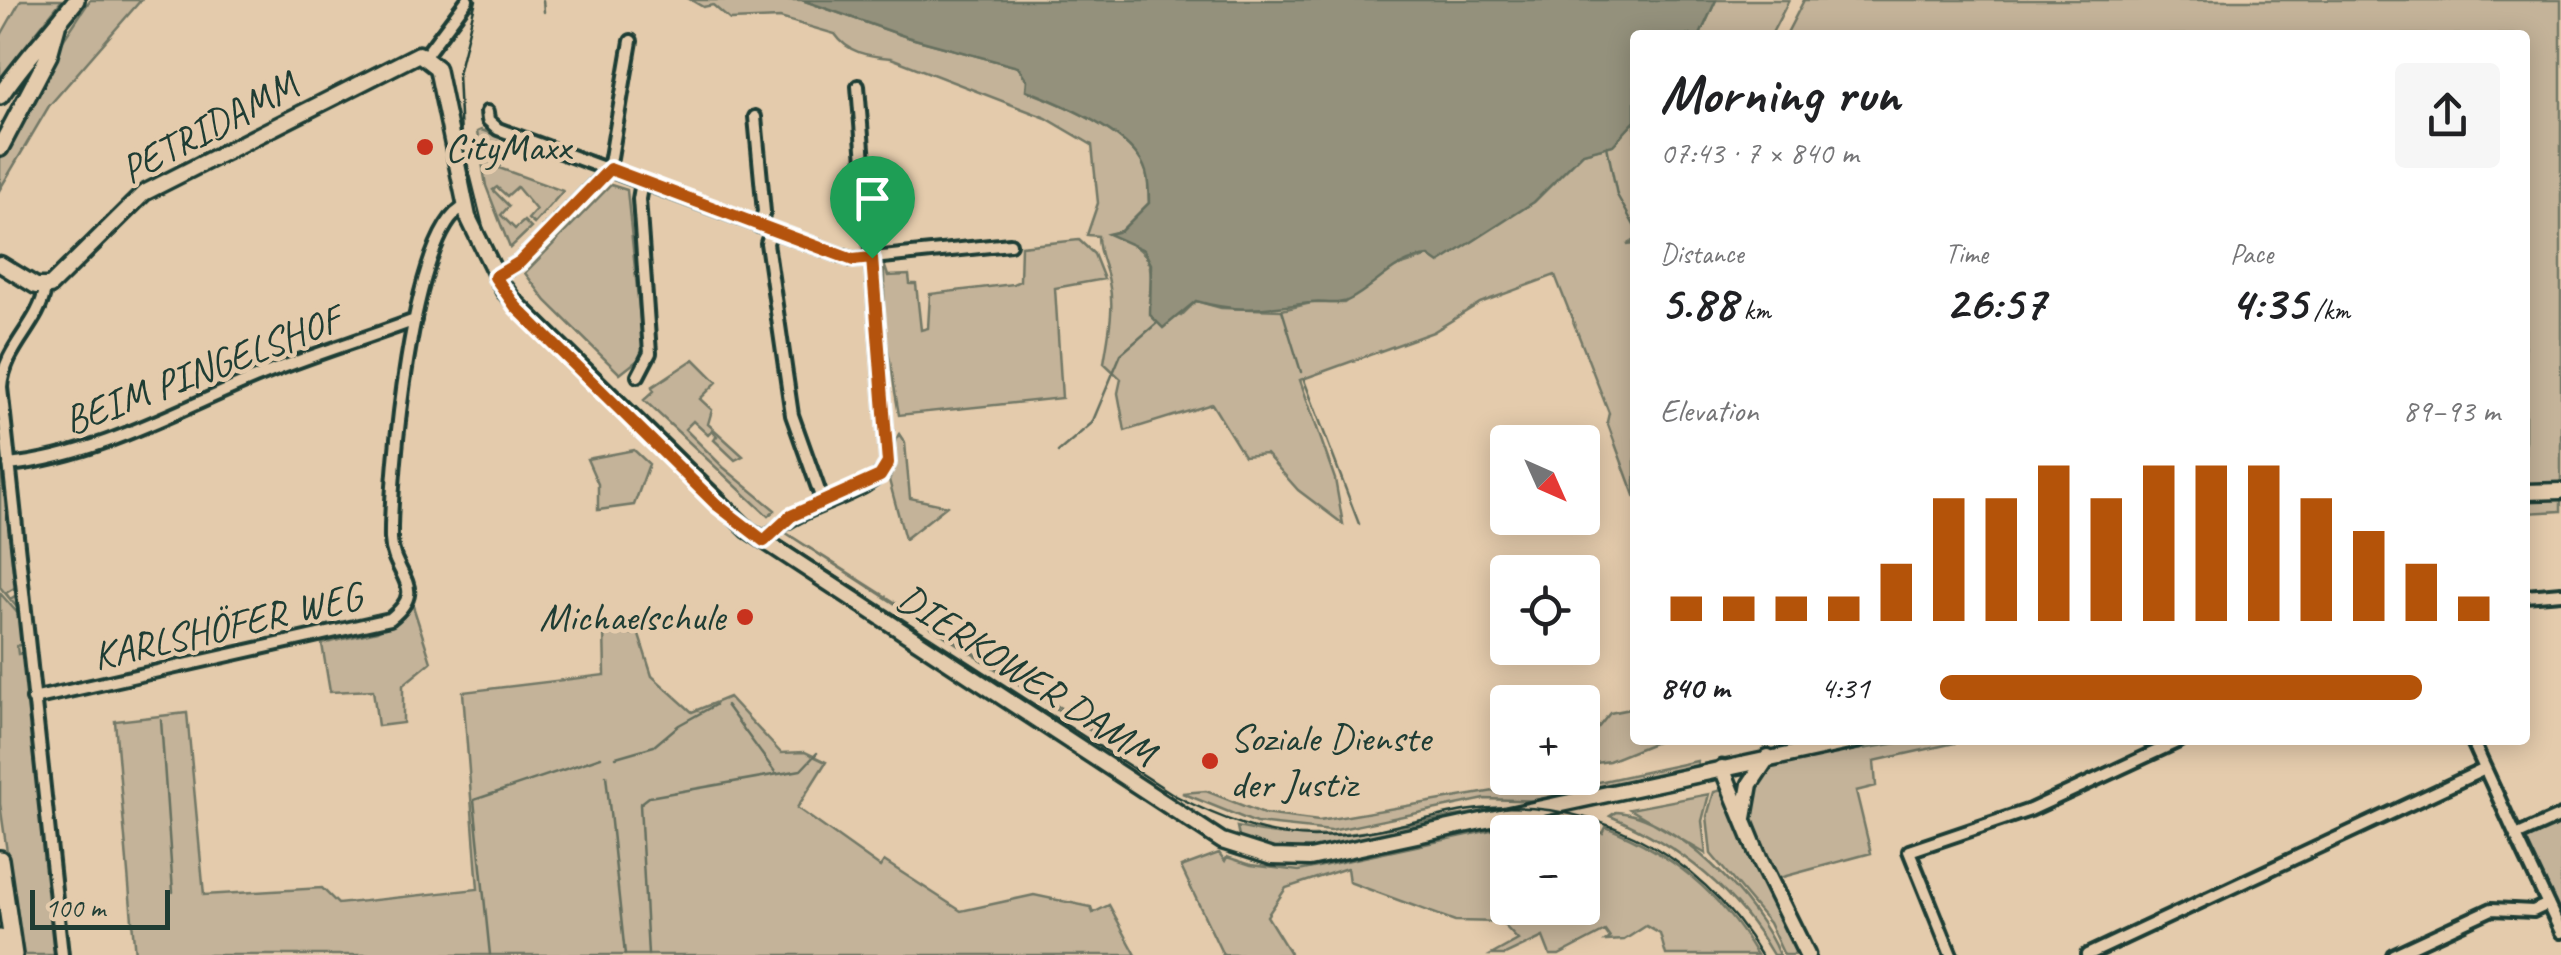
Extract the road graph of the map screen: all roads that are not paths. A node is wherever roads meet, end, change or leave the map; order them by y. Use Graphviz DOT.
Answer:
graph roads {
  1 [pos="76,0"];
  2 [pos="468,0"];
  3 [pos="57,26"];
  4 [pos="631,41"];
  5 [pos="425,56"];
  6 [pos="858,86"];
  7 [pos="0,96"];
  8 [pos="486,112"];
  9 [pos="754,117"];
  10 [pos="0,148"];
  11 [pos="610,169"];
  12 [pos="642,182"];
  13 [pos="465,207"];
  14 [pos="760,226"];
  15 [pos="772,231"];
  16 [pos="1010,244"];
  17 [pos="872,258"];
  18 [pos="0,264"];
  19 [pos="495,277"];
  20 [pos="45,288"];
  21 [pos="417,315"];
  22 [pos="638,376"];
  23 [pos="9,465"];
  24 [pos="2561,491"];
  25 [pos="2530,492"];
  26 [pos="823,502"];
  27 [pos="764,541"];
  28 [pos="2561,593"];
  29 [pos="2530,596"];
  30 [pos="34,699"];
  31 [pos="1832,745"];
  32 [pos="2170,745"];
  33 [pos="2474,745"];
  34 [pos="1768,757"];
  35 [pos="1722,768"];
  36 [pos="2485,769"];
  37 [pos="2561,816"];
  38 [pos="1744,824"];
  39 [pos="2516,836"];
  40 [pos="0,859"];
  41 [pos="2548,904"];
  42 [pos="2561,932"];
  43 [pos="0,938"];
  44 [pos="2,955"];
  45 [pos="14,955"];
  46 [pos="62,955"];
  47 [pos="1807,955"];
  48 [pos="1951,955"];
  49 [pos="2087,955"];
  50 [pos="2393,955"];
  1 -- 3 [label="main road"];
  2 -- 5 [label="street"];
  3 -- 7 [label="main road"];
  3 -- 10 [label="main road"];
  4 -- 11 [label="street"];
  5 -- 13 [label="street, DIERKOWER DAMM"];
  5 -- 20 [label="street, PETRIDAMM"];
  6 -- 17 [label="street"];
  8 -- 11 [label="street"];
  9 -- 14 [label="street"];
  11 -- 12 [label="street"];
  11 -- 19 [label="street"];
  12 -- 14 [label="street"];
  12 -- 22 [label="street"];
  13 -- 19 [label="street, DIERKOWER DAMM"];
  13 -- 21 [label="street"];
  14 -- 15 [label="street"];
  15 -- 17 [label="street"];
  15 -- 26 [label="street"];
  16 -- 17 [label="street"];
  17 -- 26 [label="street"];
  18 -- 20 [label="street"];
  19 -- 27 [label="street, DIERKOWER DAMM"];
  20 -- 23 [label="street, PETRIDAMM"];
  21 -- 23 [label="street, BEIM PINGELSHOF"];
  21 -- 30 [label="street, KARLSHÖFER WEG"];
  23 -- 30 [label="street, PETRIDAMM"];
  24 -- 25 [label="street"];
  26 -- 27 [label="street"];
  27 -- 35 [label="street, DIERKOWER DAMM"];
  28 -- 29 [label="street"];
  30 -- 46 [label="street, PETRIDAMM"];
  31 -- 34 [label="street, DIERKOWER DAMM"];
  32 -- 48 [label="street"];
  33 -- 36 [label="street"];
  34 -- 35 [label="street, DIERKOWER DAMM"];
  34 -- 38 [label="street"];
  35 -- 38 [label="street"];
  36 -- 39 [label="street"];
  36 -- 49 [label="street"];
  37 -- 39 [label="street"];
  38 -- 47 [label="street"];
  39 -- 41 [label="street"];
  40 -- 45 [label="main road"];
  41 -- 42 [label="street"];
  41 -- 50 [label="street"];
  43 -- 44 [label="main road"];
}
